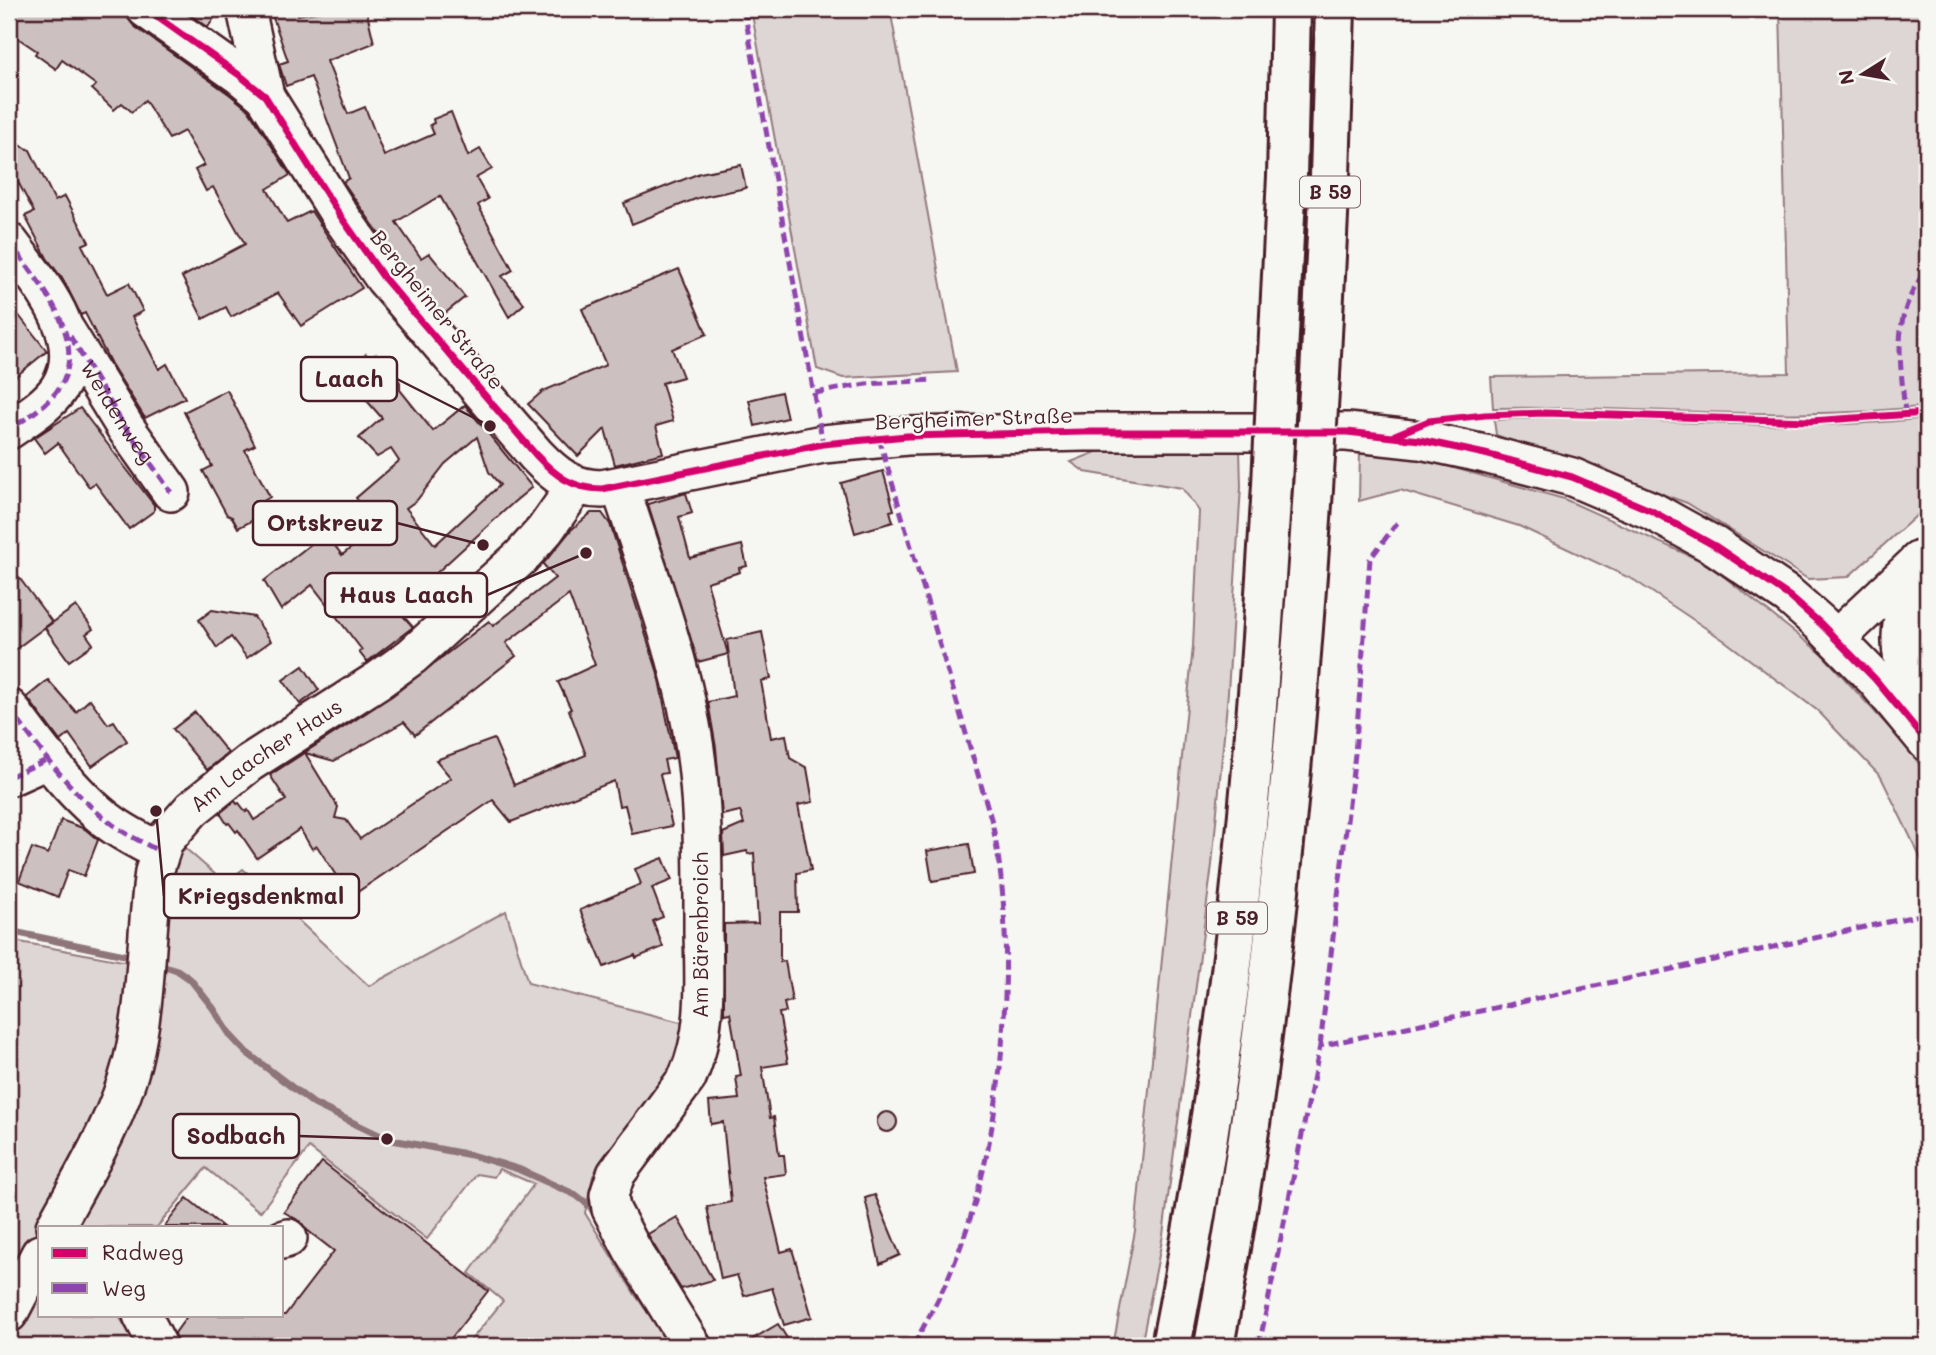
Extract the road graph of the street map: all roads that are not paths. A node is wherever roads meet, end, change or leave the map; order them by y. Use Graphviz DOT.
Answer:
graph roads {
  1 [pos="146,9"];
  2 [pos="246,9"];
  3 [pos="1291,9"];
  4 [pos="1335,9"];
  5 [pos="265,96"];
  6 [pos="9,243"];
  7 [pos="66,330"];
  8 [pos="9,430"];
  9 [pos="620,485"];
  10 [pos="576,486"];
  11 [pos="172,492"];
  12 [pos="1923,557"];
  13 [pos="1836,639"];
  14 [pos="9,708"];
  15 [pos="1927,742"];
  16 [pos="49,759"];
  17 [pos="9,777"];
  18 [pos="159,851"];
  19 [pos="56,1226"];
  20 [pos="38,1258"];
  21 [pos="9,1313"];
  22 [pos="143,1316"];
  23 [pos="158,1346"];
  24 [pos="692,1346"];
  25 [pos="1171,1346"];
  26 [pos="1214,1346"];
  1 -- 5 [label="street, Bergheimer Straße"];
  2 -- 5 [label="street"];
  3 -- 25 [label="highway, B 59, bridge"];
  4 -- 26 [label="highway, B 59, bridge"];
  5 -- 10 [label="street, Bergheimer Straße"];
  6 -- 7 [label="street, Weidenweg"];
  7 -- 8 [label="street, Weidenweg"];
  7 -- 11 [label="street, Weidenweg"];
  9 -- 10 [label="street, Bergheimer Straße"];
  9 -- 13 [label="street, Bergheimer Straße"];
  9 -- 24 [label="street, Am Bärenbroich"];
  10 -- 18 [label="street, Am Laacher Haus"];
  12 -- 13 [label="street"];
  12 -- 15 [label="street"];
  13 -- 15 [label="street, Bergheimer Straße"];
  14 -- 16 [label="street"];
  16 -- 17 [label="street"];
  16 -- 18 [label="street"];
  18 -- 19 [label="street, Am Laacher Haus"];
  20 -- 21 [label="street"];
  22 -- 23 [label="street"];
}
